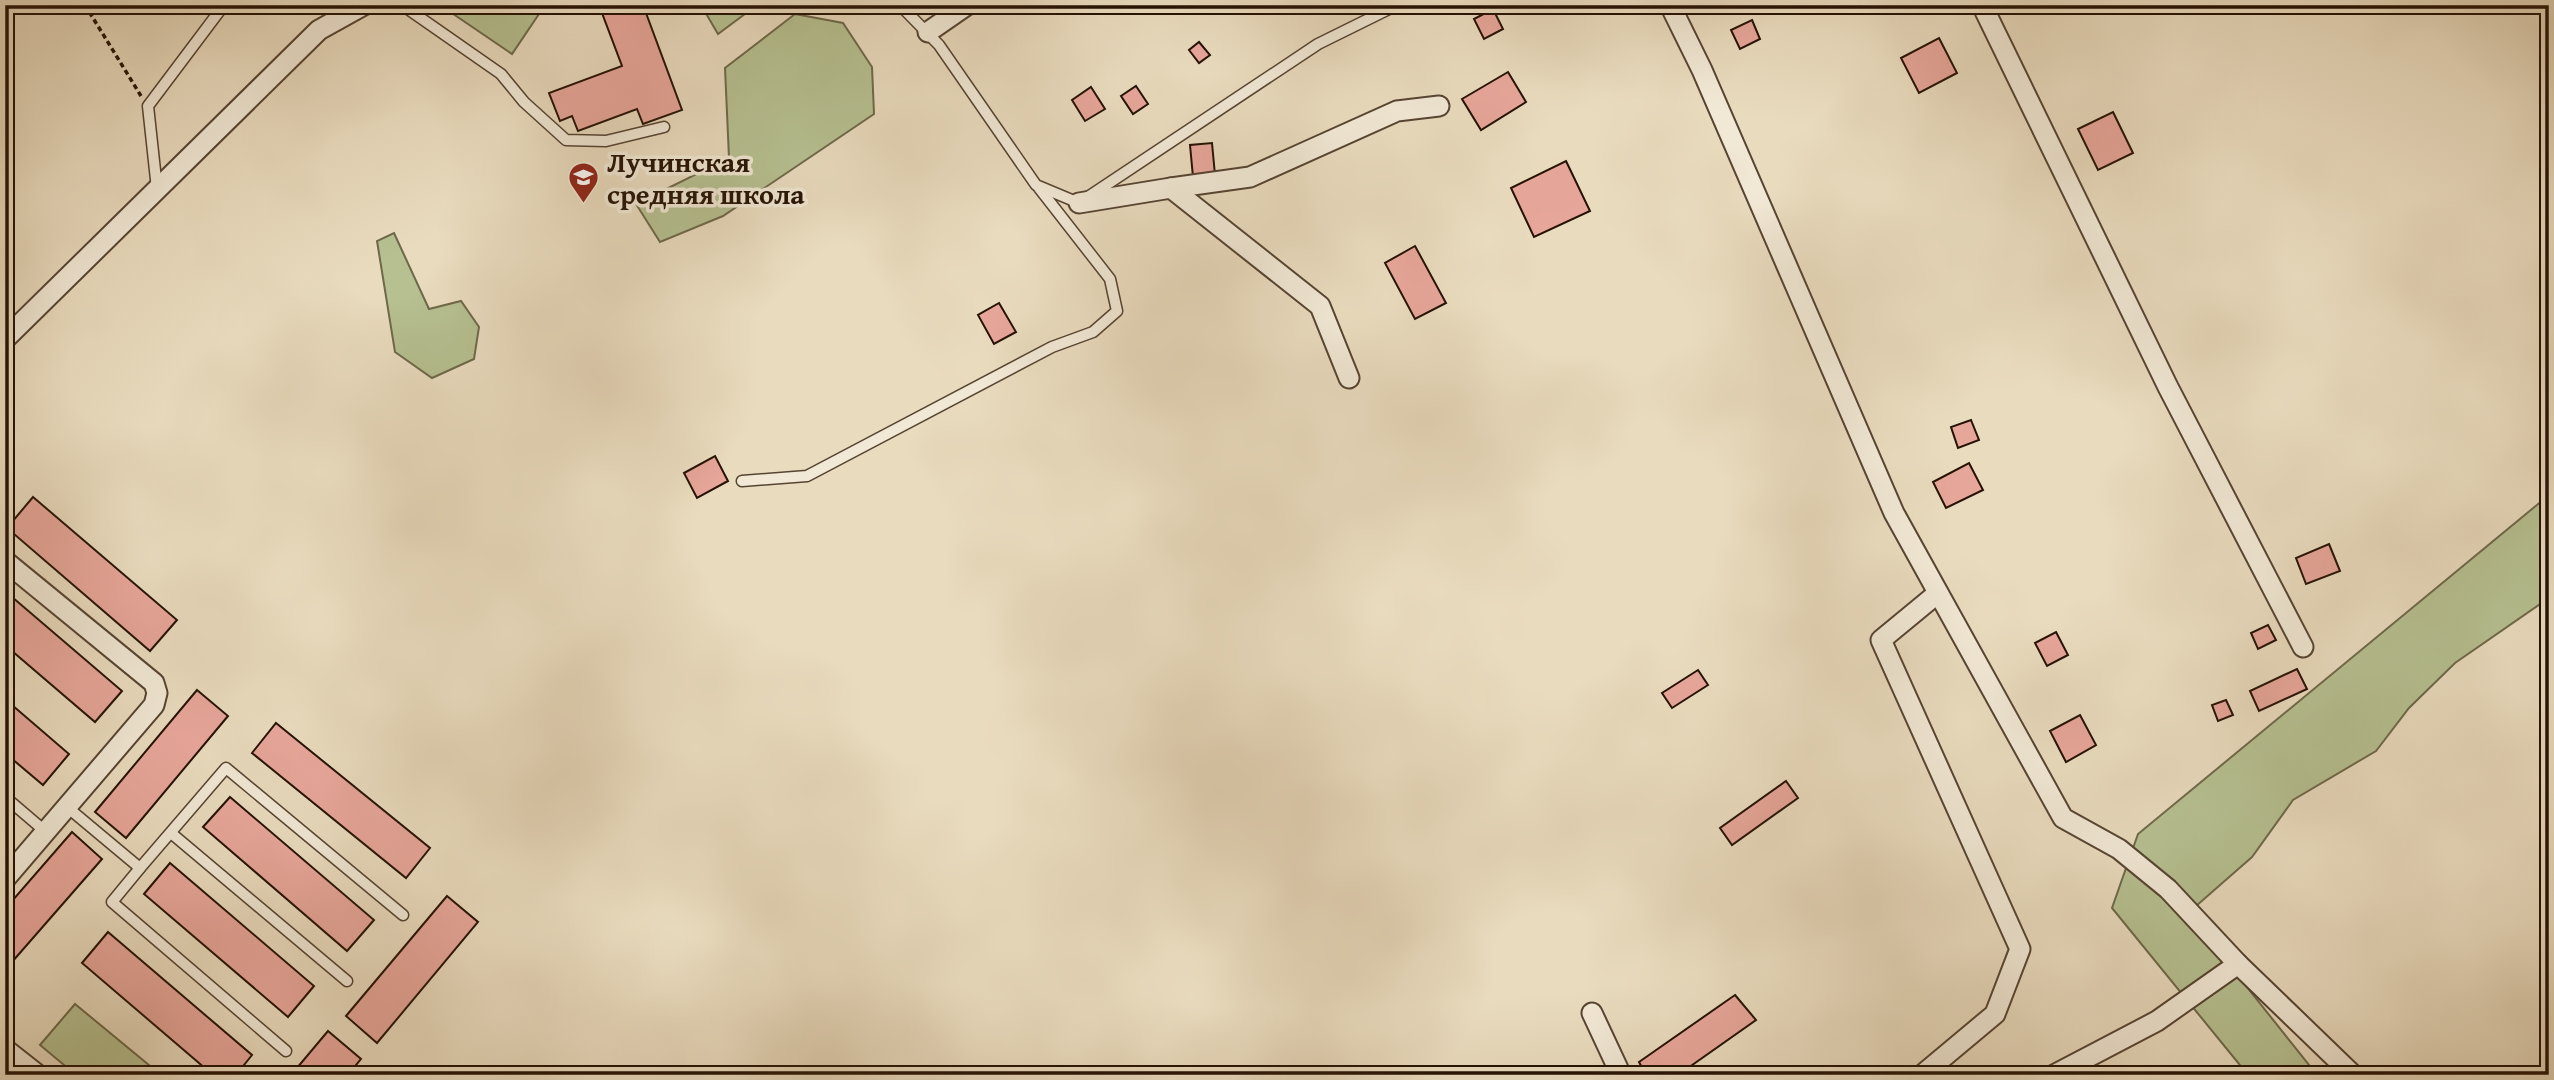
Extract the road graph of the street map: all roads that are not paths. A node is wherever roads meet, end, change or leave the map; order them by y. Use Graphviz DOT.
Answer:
graph roads {
  1 [pos="224,5"];
  2 [pos="364,5"];
  3 [pos="402,5"];
  4 [pos="900,5"];
  5 [pos="967,5"];
  6 [pos="1397,5"];
  7 [pos="1670,5"];
  8 [pos="1982,5"];
  9 [pos="928,32"];
  10 [pos="1439,106"];
  11 [pos="664,127"];
  12 [pos="1036,185"];
  13 [pos="1171,188"];
  14 [pos="157,190"];
  15 [pos="1079,203"];
  16 [pos="5,339"];
  17 [pos="1349,378"];
  18 [pos="742,481"];
  19 [pos="5,561"];
  20 [pos="1938,593"];
  21 [pos="2303,647"];
  22 [pos="5,797"];
  23 [pos="67,807"];
  24 [pos="46,832"];
  25 [pos="170,832"];
  26 [pos="140,868"];
  27 [pos="5,879"];
  28 [pos="403,915"];
  29 [pos="2238,964"];
  30 [pos="347,981"];
  31 [pos="1592,1013"];
  32 [pos="5,1049"];
  33 [pos="285,1051"];
  34 [pos="38,1075"];
  35 [pos="1621,1075"];
  36 [pos="1922,1075"];
  37 [pos="2054,1075"];
  38 [pos="2353,1075"];
  1 -- 14 [label="lane"];
  2 -- 14 [label="street"];
  3 -- 11 [label="lane"];
  4 -- 9 [label="lane"];
  5 -- 9 [label="street"];
  6 -- 15 [label="lane"];
  7 -- 20 [label="street"];
  8 -- 21 [label="street"];
  9 -- 12 [label="lane"];
  10 -- 13 [label="street"];
  12 -- 15 [label="lane"];
  12 -- 18 [label="lane"];
  13 -- 15 [label="street"];
  13 -- 17 [label="street"];
  14 -- 16 [label="street"];
  19 -- 23 [label="street"];
  20 -- 29 [label="street"];
  20 -- 36 [label="street"];
  22 -- 24 [label="lane"];
  23 -- 24 [label="street"];
  23 -- 26 [label="lane"];
  24 -- 27 [label="street"];
  25 -- 26 [label="lane"];
  25 -- 28 [label="lane"];
  25 -- 30 [label="lane"];
  26 -- 33 [label="lane"];
  29 -- 37 [label="street"];
  29 -- 38 [label="street"];
  31 -- 35 [label="street"];
  32 -- 34 [label="street"];
}
